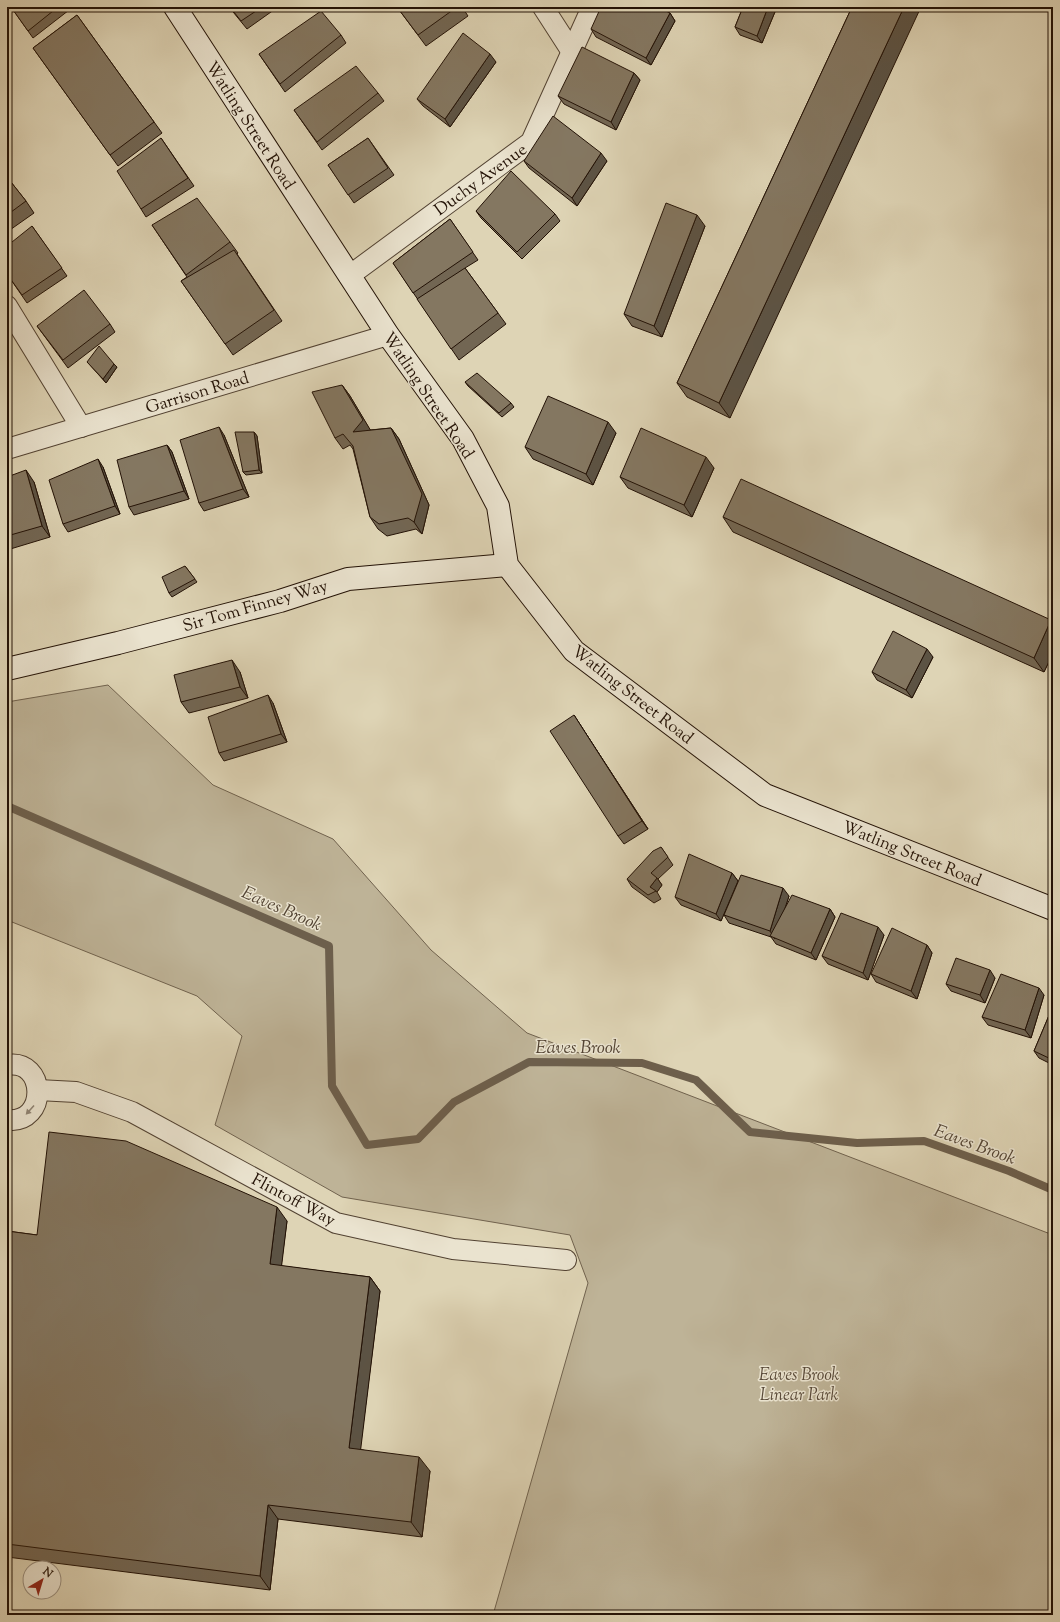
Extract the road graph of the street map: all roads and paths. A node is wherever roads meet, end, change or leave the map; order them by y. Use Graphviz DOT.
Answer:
graph roads {
  1 [pos="175,7"];
  2 [pos="543,7"];
  3 [pos="592,7"];
  4 [pos="572,52"];
  5 [pos="349,276"];
  6 [pos="7,306"];
  7 [pos="388,335"];
  8 [pos="81,427"];
  9 [pos="7,449"];
  10 [pos="508,565"];
  11 [pos="7,670"];
  12 [pos="1053,909"];
  13 [pos="7,1065"];
  14 [pos="38,1090"];
  15 [pos="7,1120"];
  16 [pos="566,1260"];
  1 -- 5 [label="main road, Watling Street Road"];
  2 -- 4 [label="street"];
  3 -- 4 [label="street, Duchy Avenue"];
  4 -- 5 [label="street, Duchy Avenue"];
  5 -- 7 [label="main road, Watling Street Road"];
  6 -- 8 [label="street"];
  7 -- 8 [label="street, Garrison Road"];
  7 -- 10 [label="main road, Watling Street Road"];
  8 -- 9 [label="street, Garrison Road"];
  10 -- 11 [label="main road, Sir Tom Finney Way"];
  10 -- 12 [label="main road, Watling Street Road"];
  13 -- 14 [label="street"];
  14 -- 15 [label="street, one-way"];
  14 -- 16 [label="street, Flintoff Way"];
}
